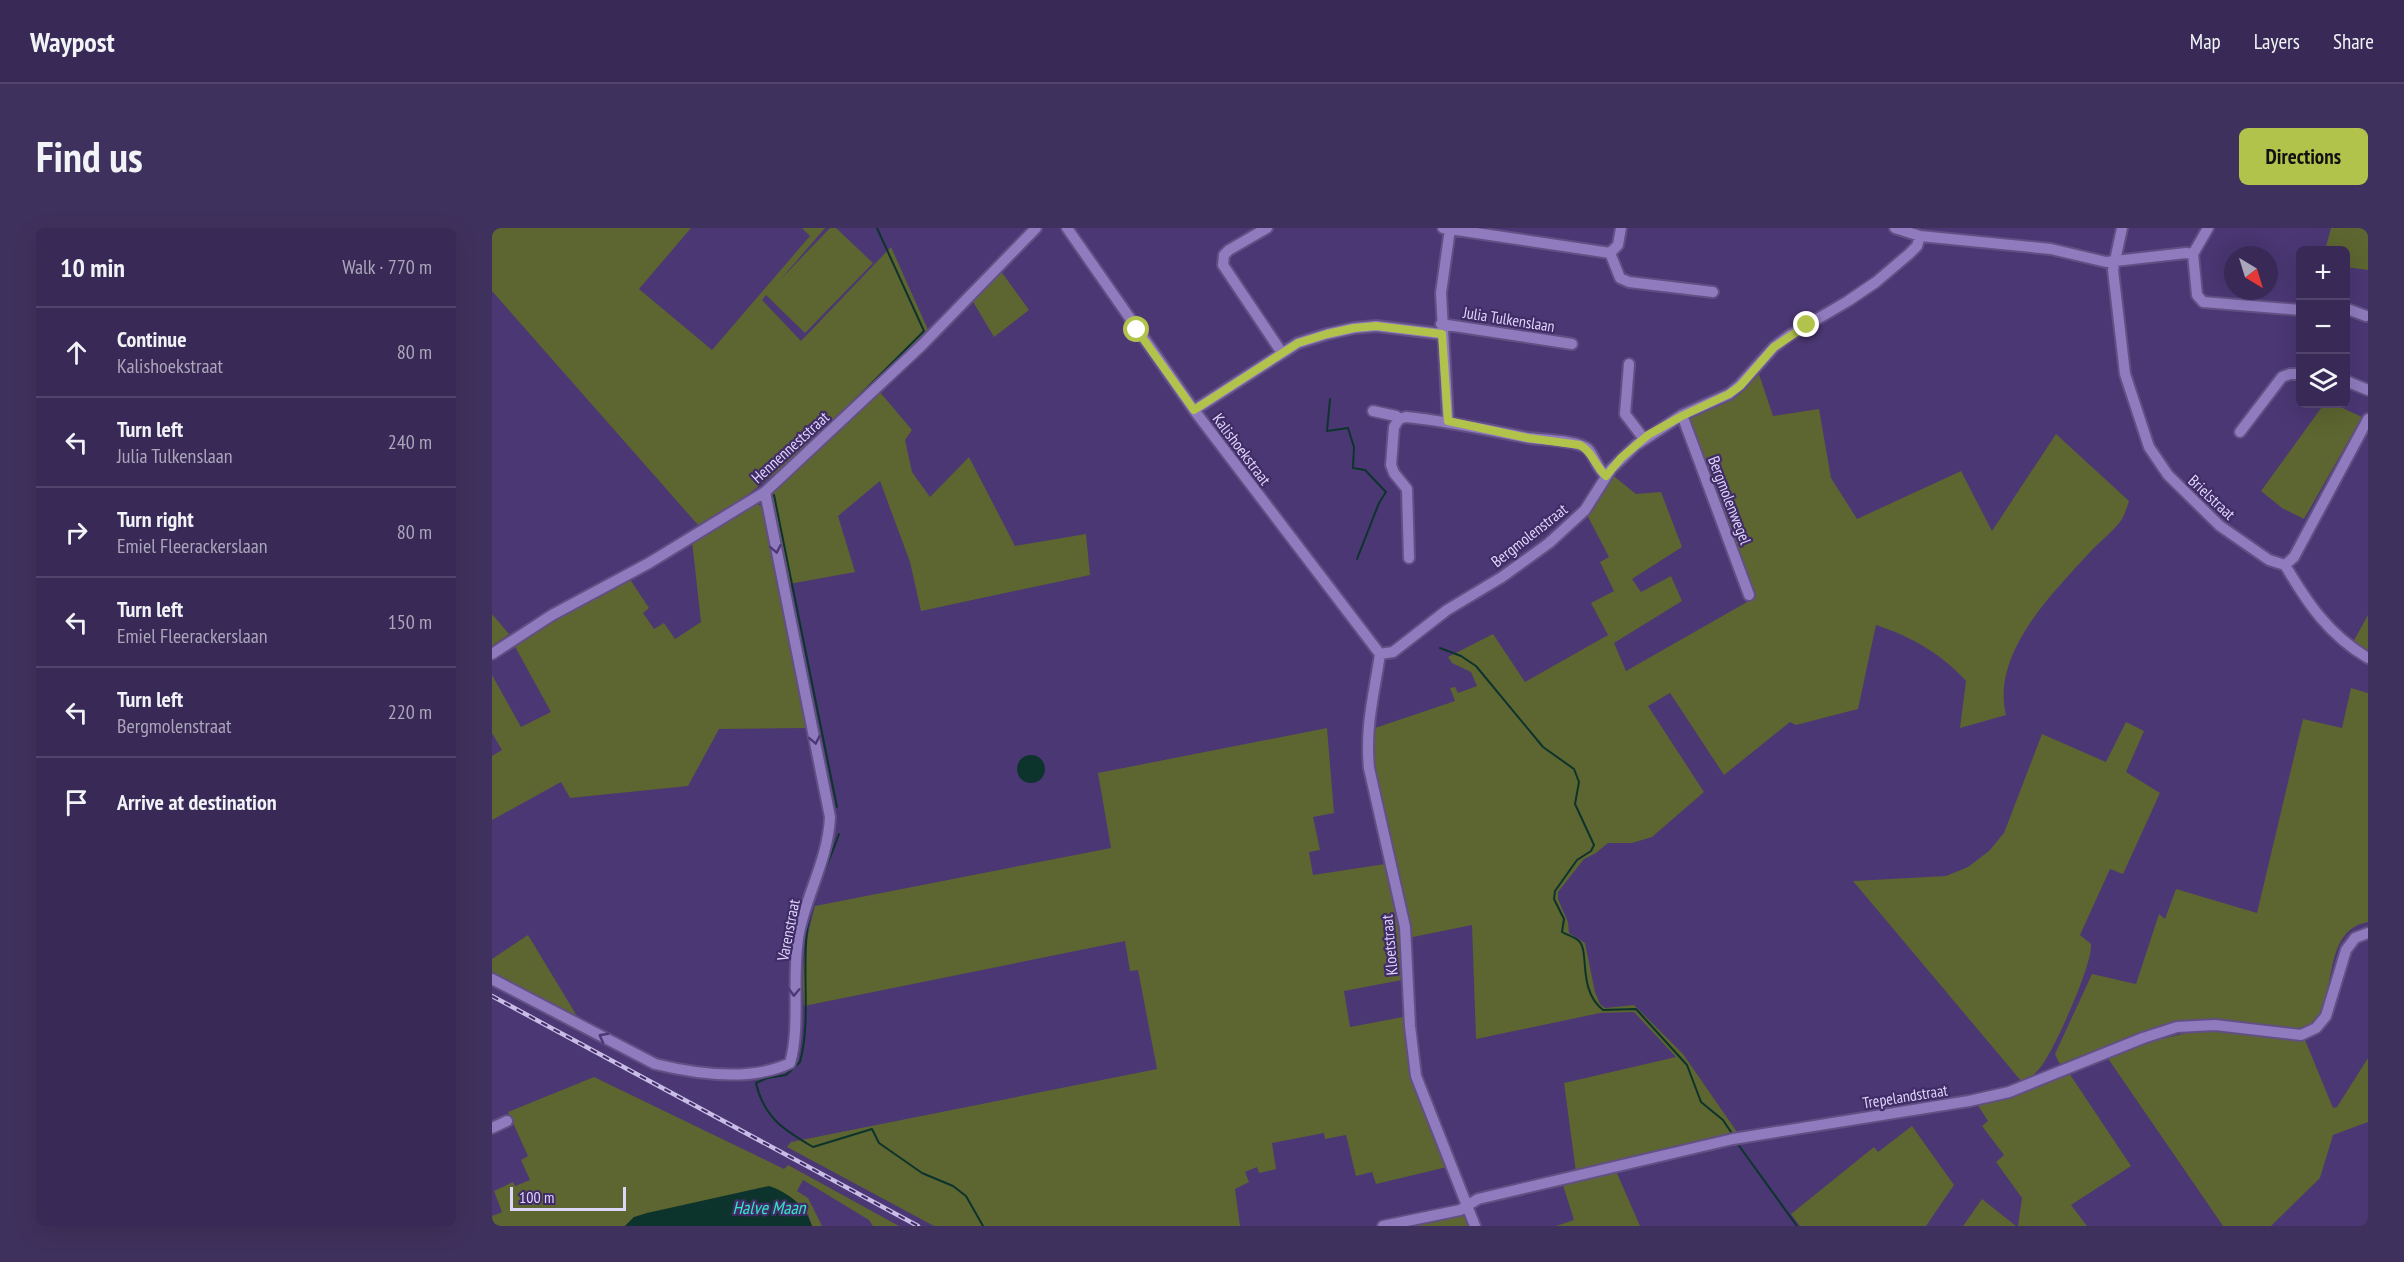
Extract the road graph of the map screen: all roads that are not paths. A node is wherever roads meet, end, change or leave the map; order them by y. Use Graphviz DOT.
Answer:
graph roads {
  1 [pos="1036,228"];
  2 [pos="1067,228"];
  3 [pos="1267,228"];
  4 [pos="1621,228"];
  5 [pos="1895,228"];
  6 [pos="2122,228"];
  7 [pos="2208,228"];
  8 [pos="1446,229"];
  9 [pos="1920,236"];
  10 [pos="1610,253"];
  11 [pos="2193,254"];
  12 [pos="2114,262"];
  13 [pos="1713,292"];
  14 [pos="2296,310"];
  15 [pos="2350,312"];
  16 [pos="2366,316"];
  17 [pos="1442,329"];
  18 [pos="1572,344"];
  19 [pos="1282,353"];
  20 [pos="1629,364"];
  21 [pos="2296,374"];
  22 [pos="2350,383"];
  23 [pos="2368,390"];
  24 [pos="1194,410"];
  25 [pos="1373,411"];
  26 [pos="1682,416"];
  27 [pos="1399,419"];
  28 [pos="2368,419"];
  29 [pos="1448,421"];
  30 [pos="2240,432"];
  31 [pos="1644,439"];
  32 [pos="1606,476"];
  33 [pos="765,492"];
  34 [pos="1409,558"];
  35 [pos="2286,565"];
  36 [pos="1749,595"];
  37 [pos="492,654"];
  38 [pos="1380,654"];
  39 [pos="2368,658"];
  40 [pos="2368,933"];
  41 [pos="492,979"];
  42 [pos="507,1121"];
  43 [pos="492,1128"];
  44 [pos="1467,1206"];
  45 [pos="1383,1226"];
  46 [pos="1475,1226"];
  1 -- 33 [label="street, Hennenneststraat"];
  2 -- 24 [label="street, Kalishoekstraat"];
  3 -- 19 [label="street"];
  4 -- 10 [label="street"];
  5 -- 9 [label="street"];
  6 -- 12 [label="street, Brielstraat"];
  7 -- 11 [label="street"];
  8 -- 10 [label="street"];
  8 -- 17 [label="street"];
  9 -- 12 [label="street"];
  9 -- 26 [label="street, Bergmolenstraat"];
  10 -- 13 [label="street"];
  11 -- 12 [label="street"];
  11 -- 14 [label="street"];
  12 -- 35 [label="street, Brielstraat"];
  15 -- 16 [label="street"];
  17 -- 18 [label="street, Julia Tulkenslaan"];
  17 -- 19 [label="street, Julia Tulkenslaan"];
  17 -- 29 [label="street"];
  19 -- 24 [label="street, Julia Tulkenslaan"];
  20 -- 31 [label="street"];
  21 -- 30 [label="street"];
  22 -- 23 [label="street"];
  24 -- 38 [label="street, Kalishoekstraat"];
  25 -- 27 [label="street"];
  26 -- 31 [label="street, Bergmolenstraat"];
  26 -- 36 [label="street, Bergmolenwegel"];
  27 -- 29 [label="street"];
  27 -- 34 [label="street"];
  28 -- 35 [label="street"];
  29 -- 32 [label="street"];
  31 -- 32 [label="street, Bergmolenstraat"];
  32 -- 38 [label="street, Bergmolenstraat"];
  33 -- 37 [label="street, Hennenneststraat"];
  33 -- 41 [label="street, Varenstraat, one-way"];
  35 -- 39 [label="street"];
  38 -- 44 [label="street, Kloetstraat"];
  40 -- 44 [label="street, Trepelandstraat"];
  42 -- 43 [label="street"];
  44 -- 45 [label="street, Trepelandstraat"];
  44 -- 46 [label="street, Kloetstraat"];
}
